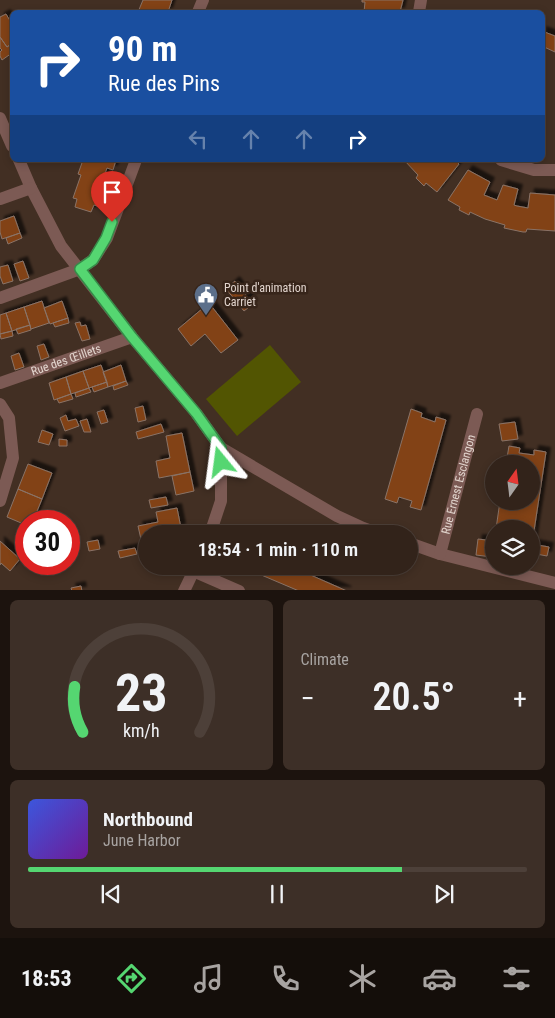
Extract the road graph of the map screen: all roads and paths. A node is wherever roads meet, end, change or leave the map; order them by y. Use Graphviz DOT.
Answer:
graph roads {
  1 [pos="0,118"];
  2 [pos="10,141"];
  3 [pos="19,162"];
  4 [pos="135,162"];
  5 [pos="508,162"];
  6 [pos="555,170"];
  7 [pos="31,188"];
  8 [pos="0,199"];
  9 [pos="80,269"];
  10 [pos="0,298"];
  11 [pos="132,337"];
  12 [pos="0,383"];
  13 [pos="0,404"];
  14 [pos="477,414"];
  15 [pos="221,448"];
  16 [pos="0,501"];
  17 [pos="213,525"];
  18 [pos="356,525"];
  19 [pos="418,546"];
  20 [pos="440,554"];
  21 [pos="192,575"];
  22 [pos="208,575"];
  23 [pos="555,583"];
  24 [pos="184,590"];
  25 [pos="240,590"];
  1 -- 2 [label="street"];
  3 -- 7 [label="street"];
  4 -- 9 [label="street"];
  5 -- 6 [label="street"];
  7 -- 8 [label="street"];
  7 -- 9 [label="street"];
  9 -- 10 [label="street"];
  9 -- 11 [label="street"];
  11 -- 12 [label="street, Rue des Œillets"];
  11 -- 15 [label="street"];
  13 -- 16 [label="street"];
  14 -- 20 [label="street, Rue Ernest Esclangon"];
  15 -- 17 [label="street"];
  15 -- 18 [label="street"];
  19 -- 20 [label="street"];
  20 -- 23 [label="street"];
  21 -- 24 [label="street"];
  22 -- 25 [label="street"];
}
